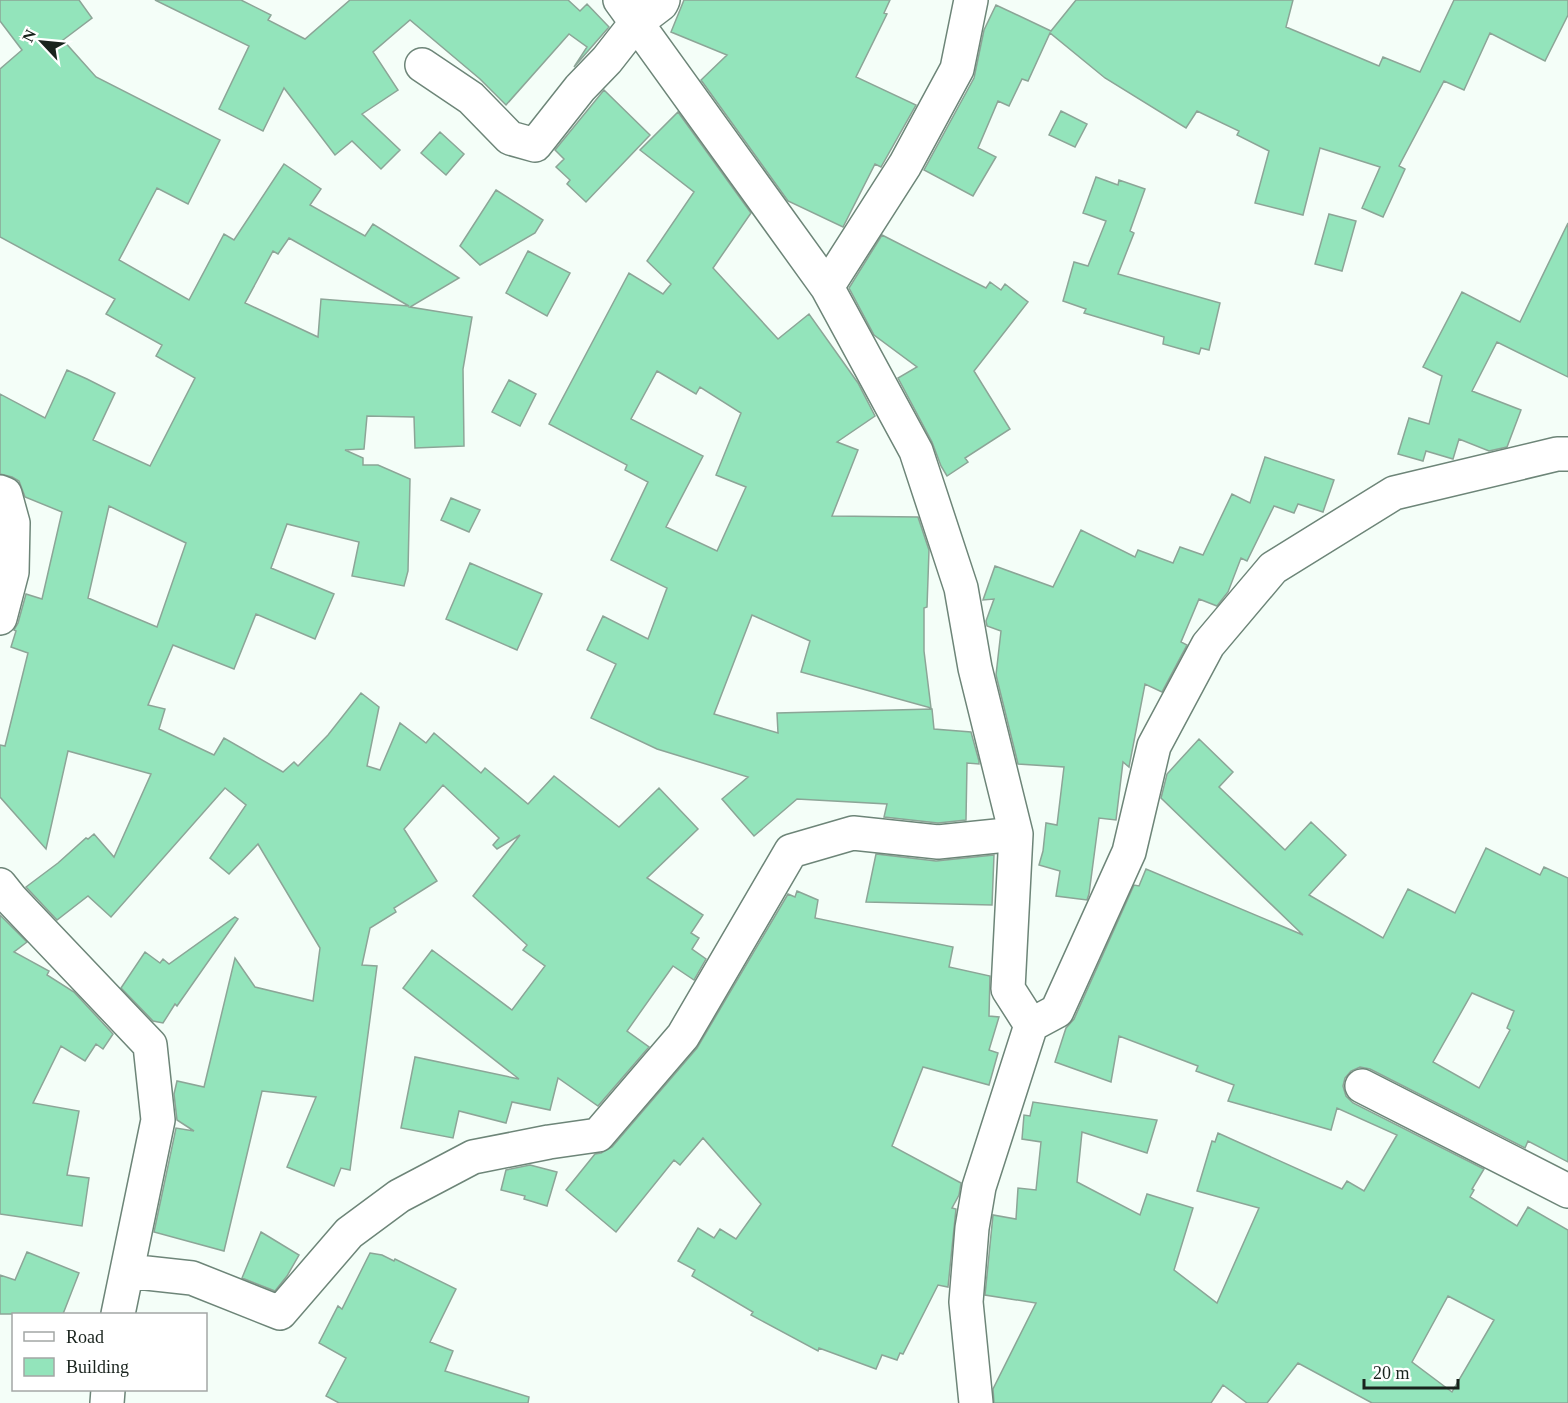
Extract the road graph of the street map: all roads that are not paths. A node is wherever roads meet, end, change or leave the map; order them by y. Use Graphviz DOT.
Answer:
graph roads {
  1 [pos="663,0"];
  2 [pos="971,0"];
  3 [pos="628,12"];
  4 [pos="422,65"];
  5 [pos="827,287"];
  6 [pos="1568,454"];
  7 [pos="0,492"];
  8 [pos="0,618"];
  9 [pos="1016,834"];
  10 [pos="0,885"];
  11 [pos="1031,1025"];
  12 [pos="1362,1086"];
  13 [pos="1568,1191"];
  14 [pos="128,1271"];
  15 [pos="118,1313"];
  16 [pos="976,1403"];
  1 -- 3 [label="street"];
  2 -- 5 [label="street"];
  3 -- 4 [label="street"];
  3 -- 5 [label="street"];
  5 -- 9 [label="street"];
  6 -- 11 [label="street"];
  7 -- 8 [label="street"];
  9 -- 11 [label="street"];
  9 -- 14 [label="street"];
  10 -- 14 [label="street"];
  11 -- 16 [label="street"];
  12 -- 13 [label="street"];
  14 -- 15 [label="street"];
}
